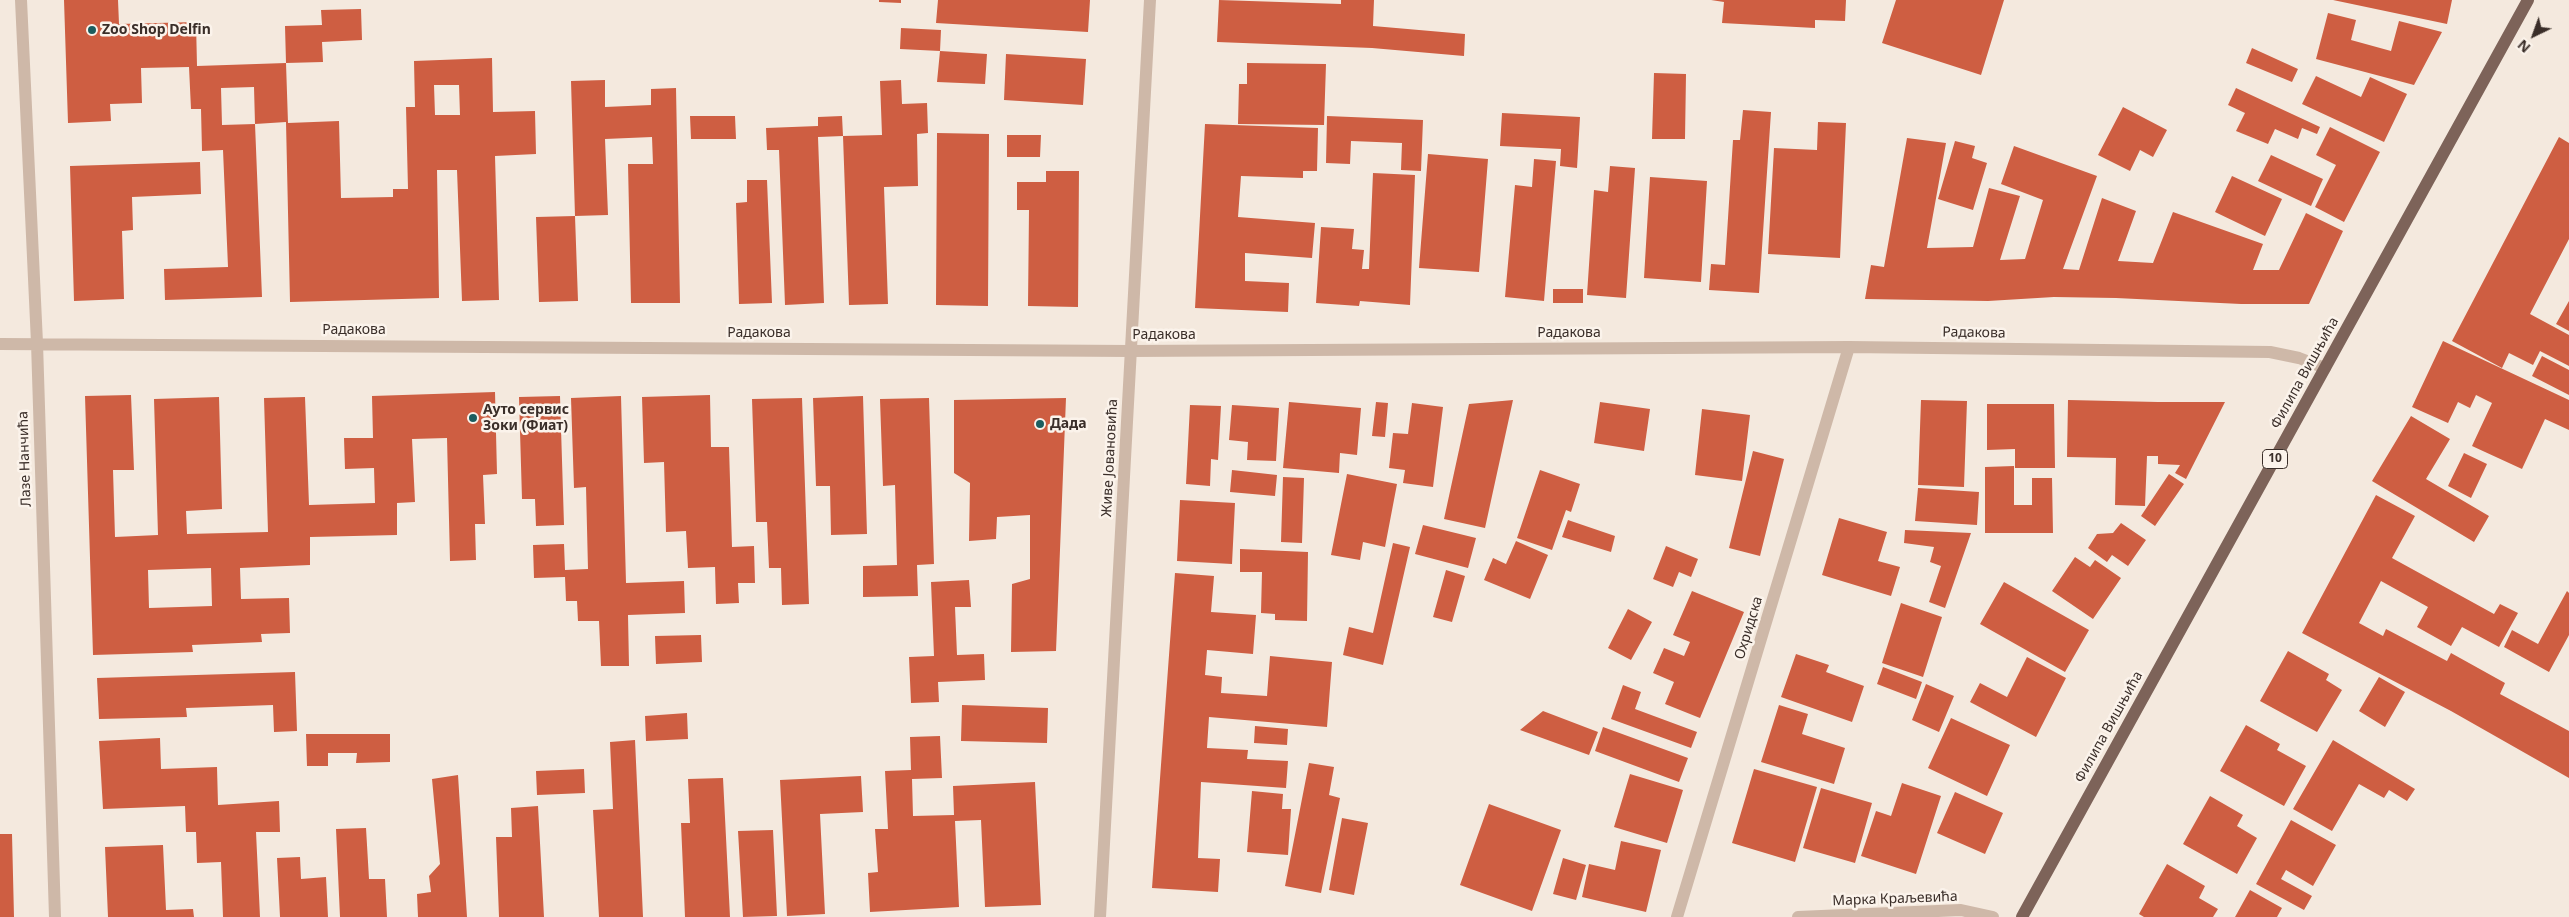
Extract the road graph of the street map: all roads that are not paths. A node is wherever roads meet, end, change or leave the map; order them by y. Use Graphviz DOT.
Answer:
graph roads {
  1 [pos="21,0"];
  2 [pos="1150,0"];
  3 [pos="2528,0"];
  4 [pos="37,343"];
  5 [pos="0,344"];
  6 [pos="1849,347"];
  7 [pos="1131,351"];
  8 [pos="2325,368"];
  9 [pos="55,917"];
  10 [pos="1100,917"];
  11 [pos="1677,917"];
  12 [pos="1798,917"];
  13 [pos="1993,917"];
  14 [pos="2022,917"];
  1 -- 4 [label="street, Лазе Нанчића"];
  2 -- 7 [label="street, Живе Јовановића"];
  3 -- 8 [label="main road, Филипа Вишњића / 10"];
  4 -- 5 [label="street, Радакова"];
  4 -- 7 [label="street, Радакова"];
  4 -- 9 [label="street, Лазе Нанчића"];
  6 -- 7 [label="street, Радакова"];
  6 -- 8 [label="street, Радакова"];
  6 -- 11 [label="street, Охридска"];
  7 -- 10 [label="street, Живе Јовановића"];
  8 -- 14 [label="main road, Филипа Вишњића / 10"];
  12 -- 13 [label="street, Марка Краљевића"];
}
